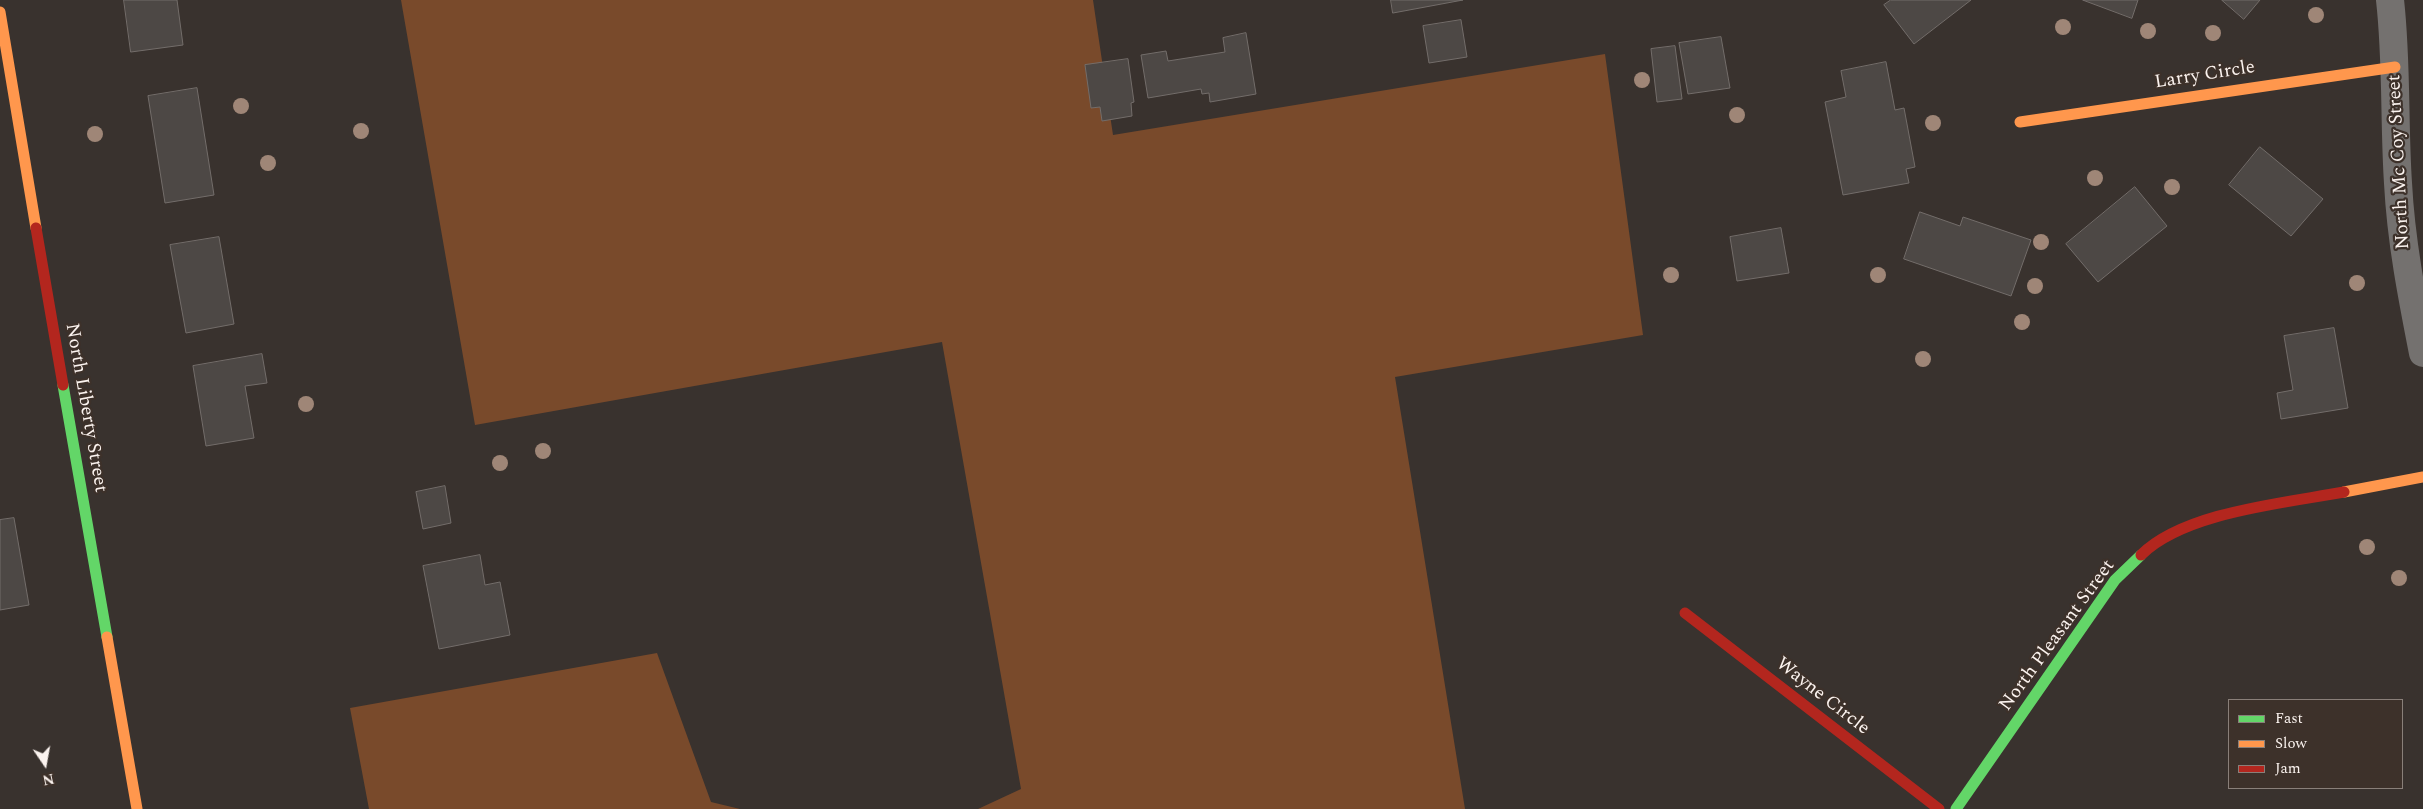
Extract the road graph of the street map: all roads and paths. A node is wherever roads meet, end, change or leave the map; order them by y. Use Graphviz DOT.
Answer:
graph roads {
  1 [pos="2390,0"];
  2 [pos="0,12"];
  3 [pos="2395,66"];
  4 [pos="2020,122"];
  5 [pos="2423,353"];
  6 [pos="2423,477"];
  7 [pos="1684,613"];
  8 [pos="138,809"];
  9 [pos="1939,809"];
  10 [pos="1956,809"];
  1 -- 3 [label="street, North Mc Coy Street"];
  2 -- 8 [label="street, North Liberty Street"];
  3 -- 4 [label="street, Larry Circle"];
  3 -- 5 [label="street, North Mc Coy Street"];
  6 -- 10 [label="street, North Pleasant Street"];
  7 -- 9 [label="street, Wayne Circle"];
}
